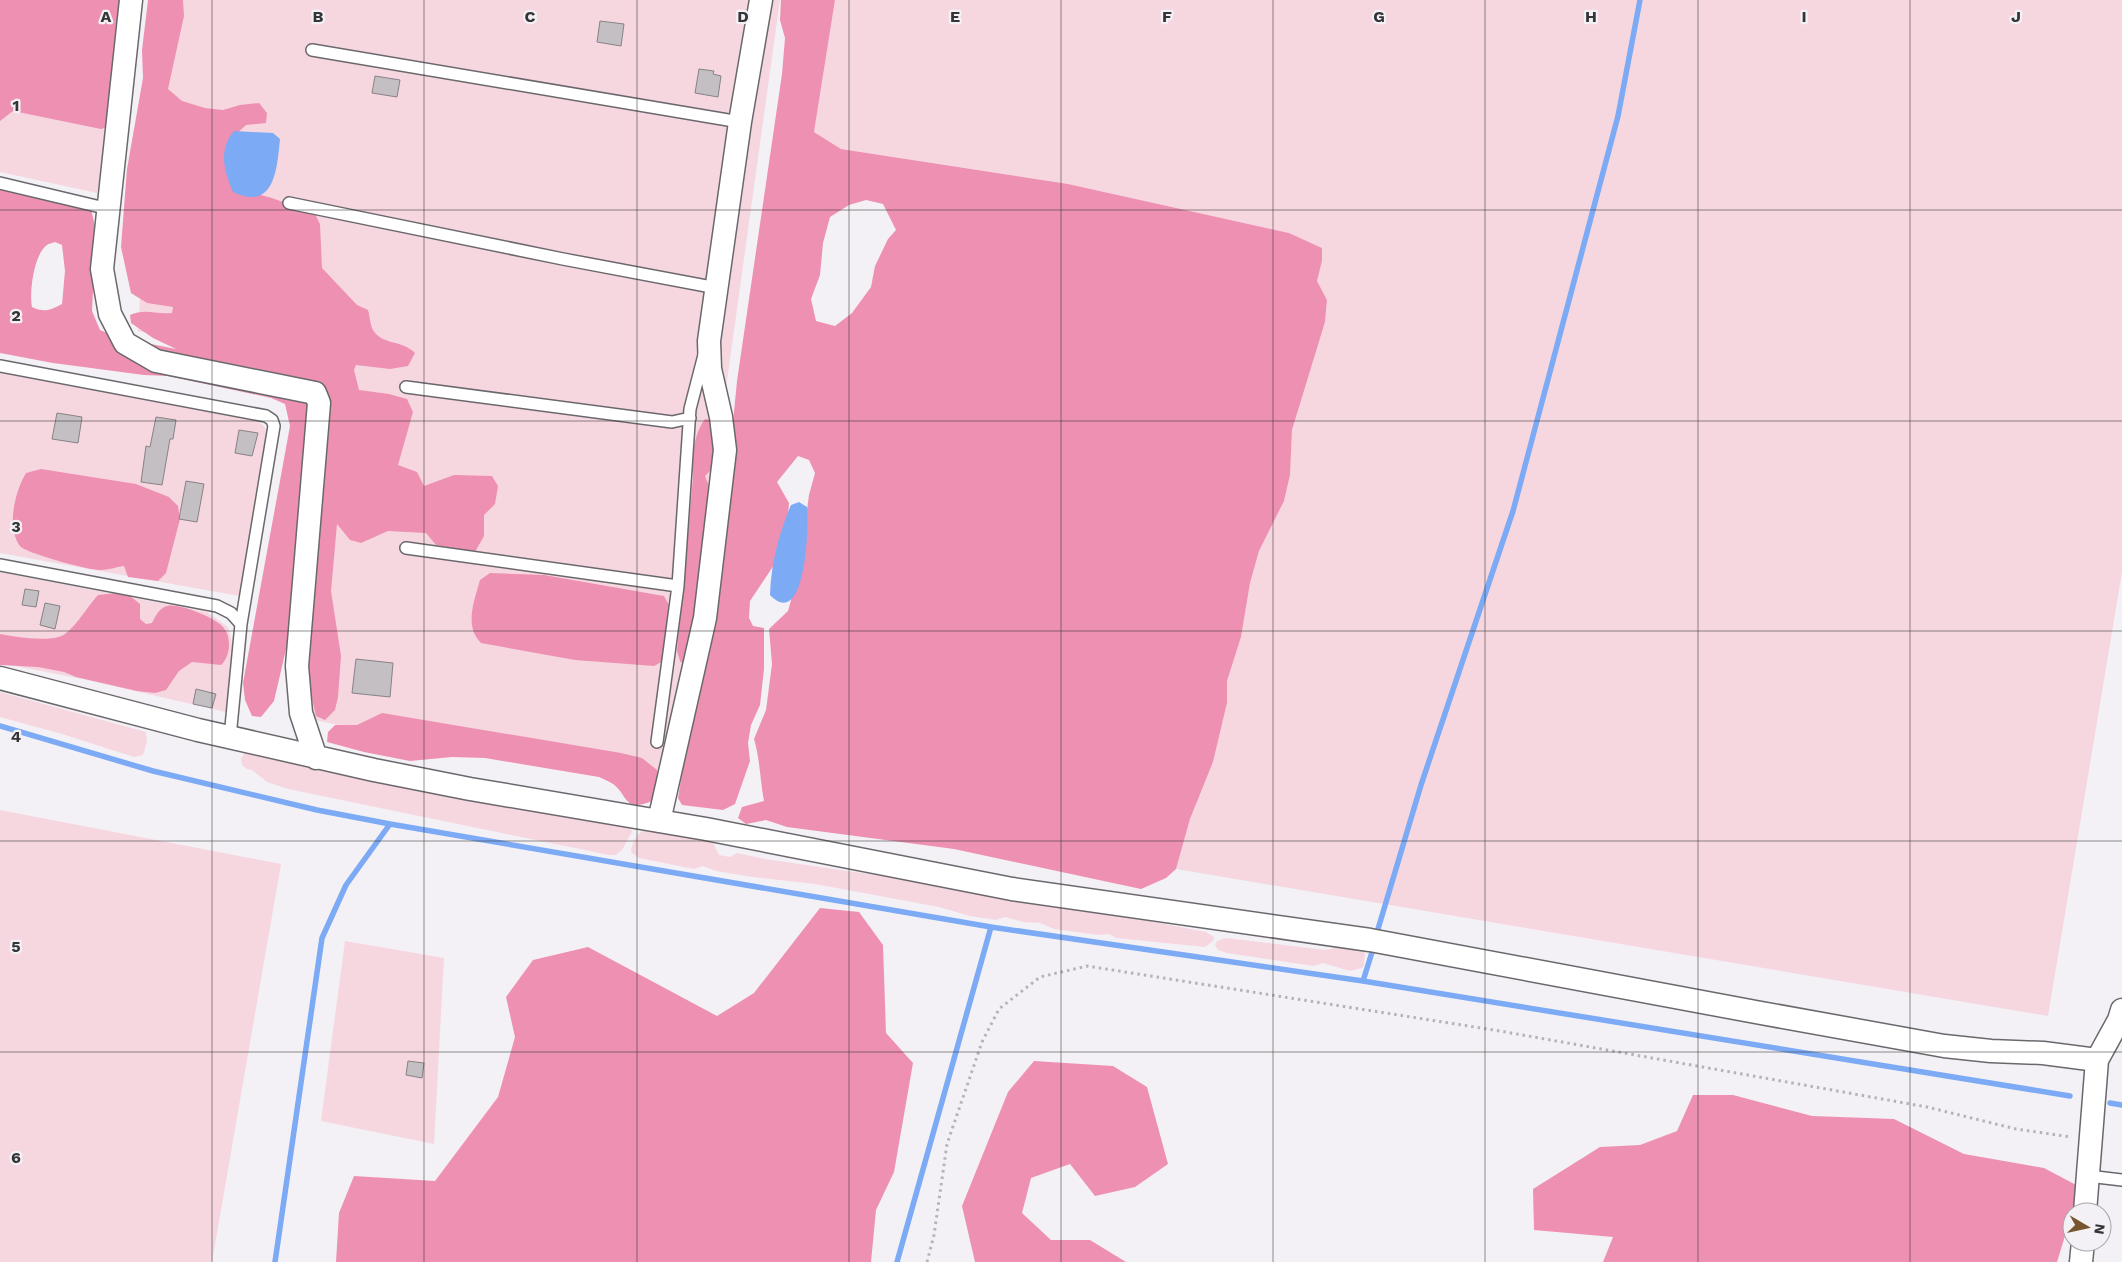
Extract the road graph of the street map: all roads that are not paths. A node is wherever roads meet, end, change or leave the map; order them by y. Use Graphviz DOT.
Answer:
graph roads {
  1 [pos="132,0"];
  2 [pos="761,0"];
  3 [pos="312,50"];
  4 [pos="740,122"];
  5 [pos="0,183"];
  6 [pos="289,203"];
  7 [pos="109,209"];
  8 [pos="717,288"];
  9 [pos="709,341"];
  10 [pos="0,366"];
  11 [pos="406,387"];
  12 [pos="690,418"];
  13 [pos="406,548"];
  14 [pos="0,565"];
  15 [pos="678,586"];
  16 [pos="241,624"];
  17 [pos="0,678"];
  18 [pos="230,737"];
  19 [pos="657,742"];
  20 [pos="316,758"];
  21 [pos="659,821"];
  22 [pos="2122,1010"];
  23 [pos="2098,1060"];
  24 [pos="2088,1176"];
  25 [pos="2122,1180"];
  26 [pos="2086,1202"];
  1 -- 7 [label="street"];
  2 -- 4 [label="street"];
  3 -- 4 [label="lane"];
  4 -- 8 [label="street"];
  5 -- 7 [label="lane"];
  6 -- 8 [label="lane"];
  7 -- 20 [label="street"];
  8 -- 9 [label="street"];
  9 -- 12 [label="lane"];
  9 -- 21 [label="street"];
  10 -- 16 [label="lane"];
  11 -- 12 [label="lane"];
  12 -- 15 [label="lane"];
  13 -- 15 [label="lane"];
  14 -- 16 [label="lane"];
  15 -- 19 [label="lane"];
  16 -- 18 [label="lane"];
  17 -- 18 [label="street"];
  18 -- 20 [label="street"];
  20 -- 21 [label="street"];
  21 -- 23 [label="street"];
  22 -- 23 [label="street"];
  23 -- 24 [label="street"];
  24 -- 25 [label="lane"];
  24 -- 26 [label="street"];
}
